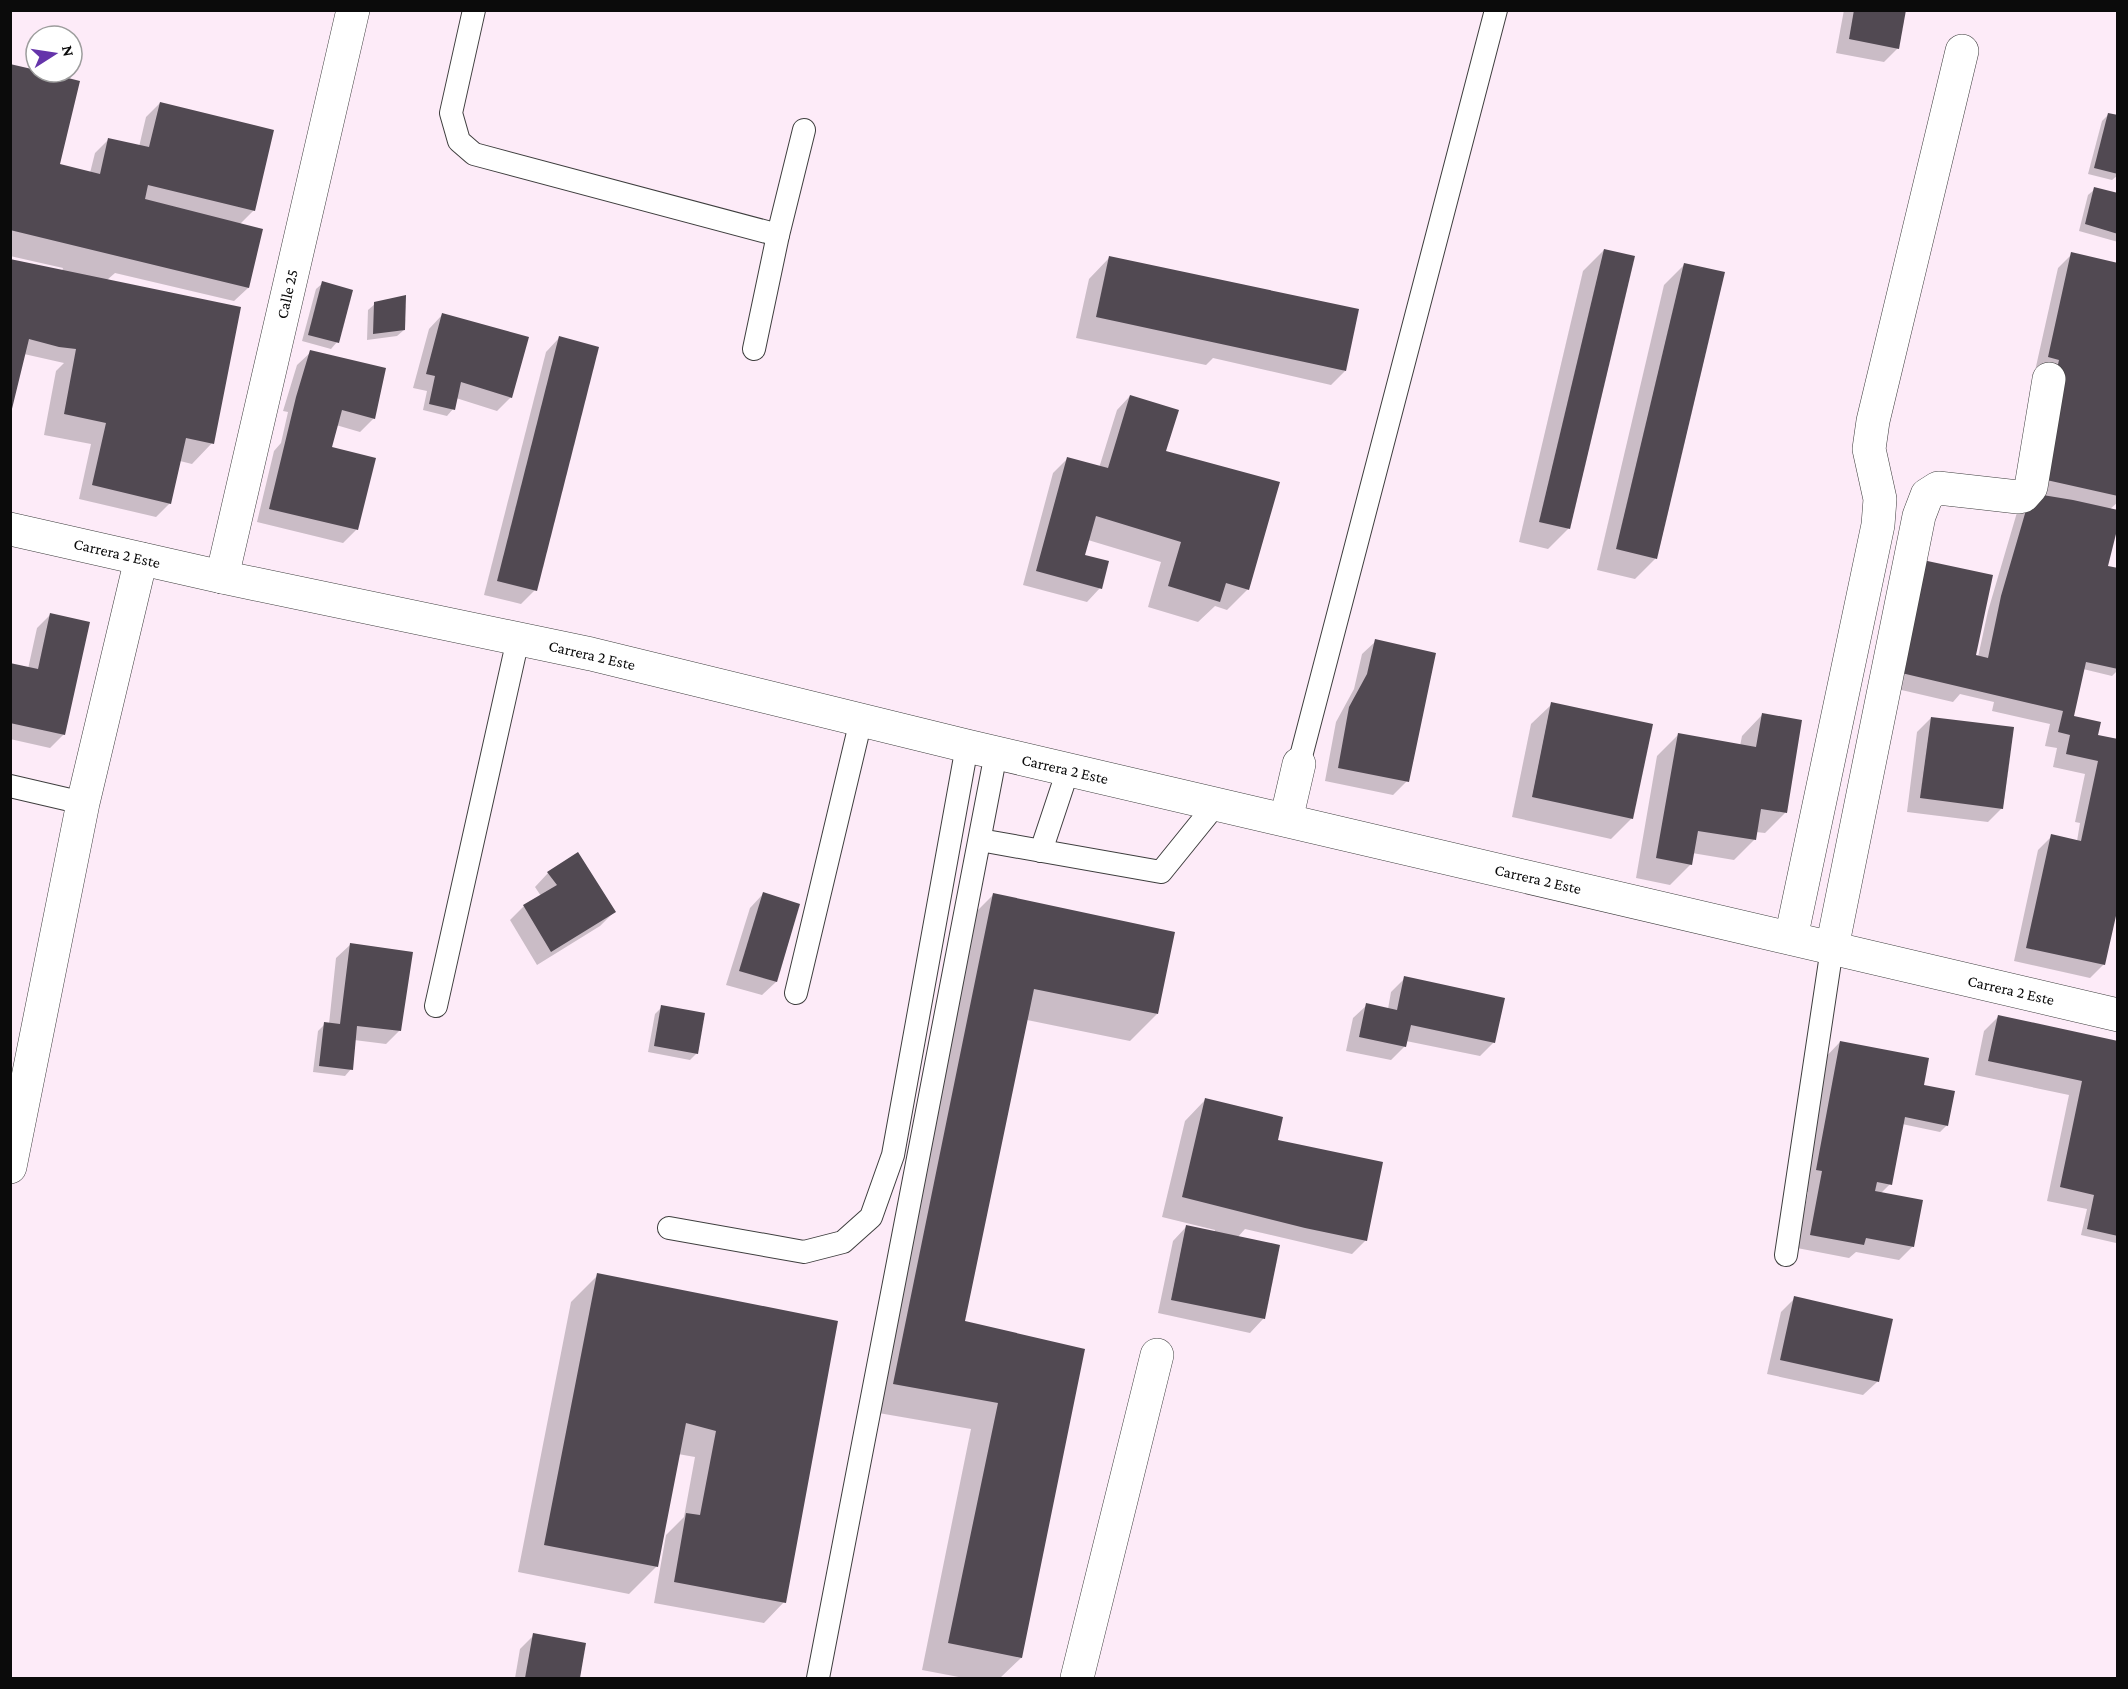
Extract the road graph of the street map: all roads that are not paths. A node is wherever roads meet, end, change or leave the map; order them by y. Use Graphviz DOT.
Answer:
graph roads {
  1 [pos="352,10"];
  2 [pos="474,10"];
  3 [pos="1496,10"];
  4 [pos="1962,51"];
  5 [pos="804,130"];
  6 [pos="778,235"];
  7 [pos="754,350"];
  8 [pos="2049,379"];
  9 [pos="10,529"];
  10 [pos="141,559"];
  11 [pos="222,577"];
  12 [pos="518,639"];
  13 [pos="861,720"];
  14 [pos="982,750"];
  15 [pos="1299,764"];
  16 [pos="1068,770"];
  17 [pos="10,786"];
  18 [pos="82,803"];
  19 [pos="1216,804"];
  20 [pos="1286,820"];
  21 [pos="980,840"];
  22 [pos="1041,851"];
  23 [pos="1791,938"];
  24 [pos="1832,948"];
  25 [pos="796,993"];
  26 [pos="436,1006"];
  27 [pos="2118,1016"];
  28 [pos="10,1167"];
  29 [pos="669,1228"];
  30 [pos="1786,1255"];
  31 [pos="1157,1354"];
  32 [pos="818,1678"];
  33 [pos="1077,1678"];
  1 -- 11 [label="street, Calle 25"];
  2 -- 6 [label="lane"];
  3 -- 15 [label="lane"];
  4 -- 23 [label="street"];
  5 -- 6 [label="lane"];
  6 -- 7 [label="lane"];
  8 -- 24 [label="street"];
  9 -- 10 [label="street, Carrera 2 Este"];
  10 -- 11 [label="street, Carrera 2 Este"];
  10 -- 18 [label="street"];
  11 -- 12 [label="street, Carrera 2 Este"];
  12 -- 13 [label="street, Carrera 2 Este"];
  12 -- 26 [label="lane"];
  13 -- 14 [label="street, Carrera 2 Este"];
  13 -- 25 [label="lane"];
  14 -- 16 [label="street, Carrera 2 Este"];
  14 -- 21 [label="lane"];
  14 -- 29 [label="lane"];
  15 -- 20 [label="street"];
  16 -- 19 [label="street, Carrera 2 Este"];
  16 -- 22 [label="lane"];
  17 -- 18 [label="lane"];
  18 -- 28 [label="street"];
  19 -- 20 [label="street, Carrera 2 Este"];
  19 -- 22 [label="lane"];
  20 -- 23 [label="street, Carrera 2 Este"];
  21 -- 22 [label="lane"];
  21 -- 32 [label="lane"];
  23 -- 24 [label="street, Carrera 2 Este"];
  24 -- 27 [label="street, Carrera 2 Este"];
  24 -- 30 [label="lane"];
  31 -- 33 [label="street"];
}
